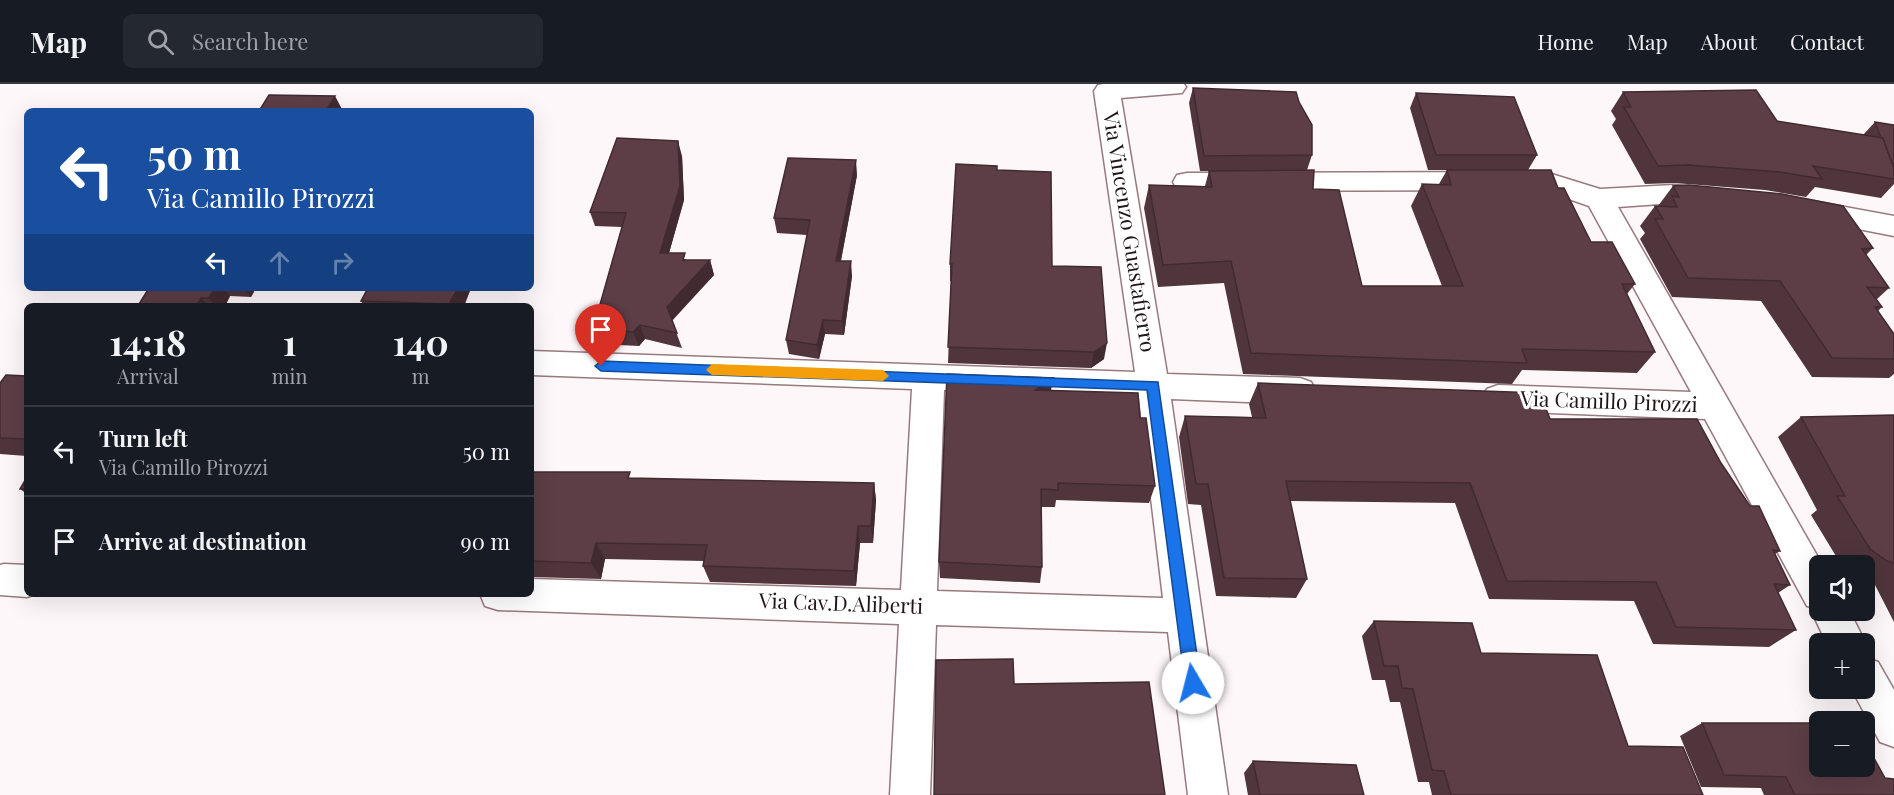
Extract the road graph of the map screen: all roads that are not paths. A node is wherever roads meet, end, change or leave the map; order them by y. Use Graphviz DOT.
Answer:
graph roads {
  1 [pos="1173,87"];
  2 [pos="1187,182"];
  3 [pos="1599,199"];
  4 [pos="1742,200"];
  5 [pos="1777,204"];
  6 [pos="1894,226"];
  7 [pos="534,363"];
  8 [pos="929,377"];
  9 [pos="1153,386"];
  10 [pos="1333,392"];
  11 [pos="1464,397"];
  12 [pos="1715,405"];
  13 [pos="1809,574"];
  14 [pos="534,595"];
  15 [pos="919,606"];
  16 [pos="1184,616"];
  17 [pos="1875,694"];
  18 [pos="1894,728"];
  19 [pos="910,795"];
  20 [pos="1208,795"];
  1 -- 9 [label="street, Via Vincenzo Guastafierro"];
  2 -- 3 [label="street"];
  3 -- 4 [label="street"];
  3 -- 12 [label="street"];
  5 -- 6 [label="street"];
  7 -- 8 [label="street"];
  8 -- 9 [label="street"];
  8 -- 15 [label="street"];
  9 -- 10 [label="street"];
  9 -- 16 [label="street, Via Vincenzo Guastafierro"];
  11 -- 12 [label="street, Via Camillo Pirozzi"];
  12 -- 13 [label="street"];
  14 -- 15 [label="street, Via Cav.D.Aliberti"];
  15 -- 16 [label="street, Via Cav.D.Aliberti"];
  15 -- 19 [label="street"];
  16 -- 20 [label="street, Via Vincenzo Guastafierro"];
  17 -- 18 [label="street"];
}
